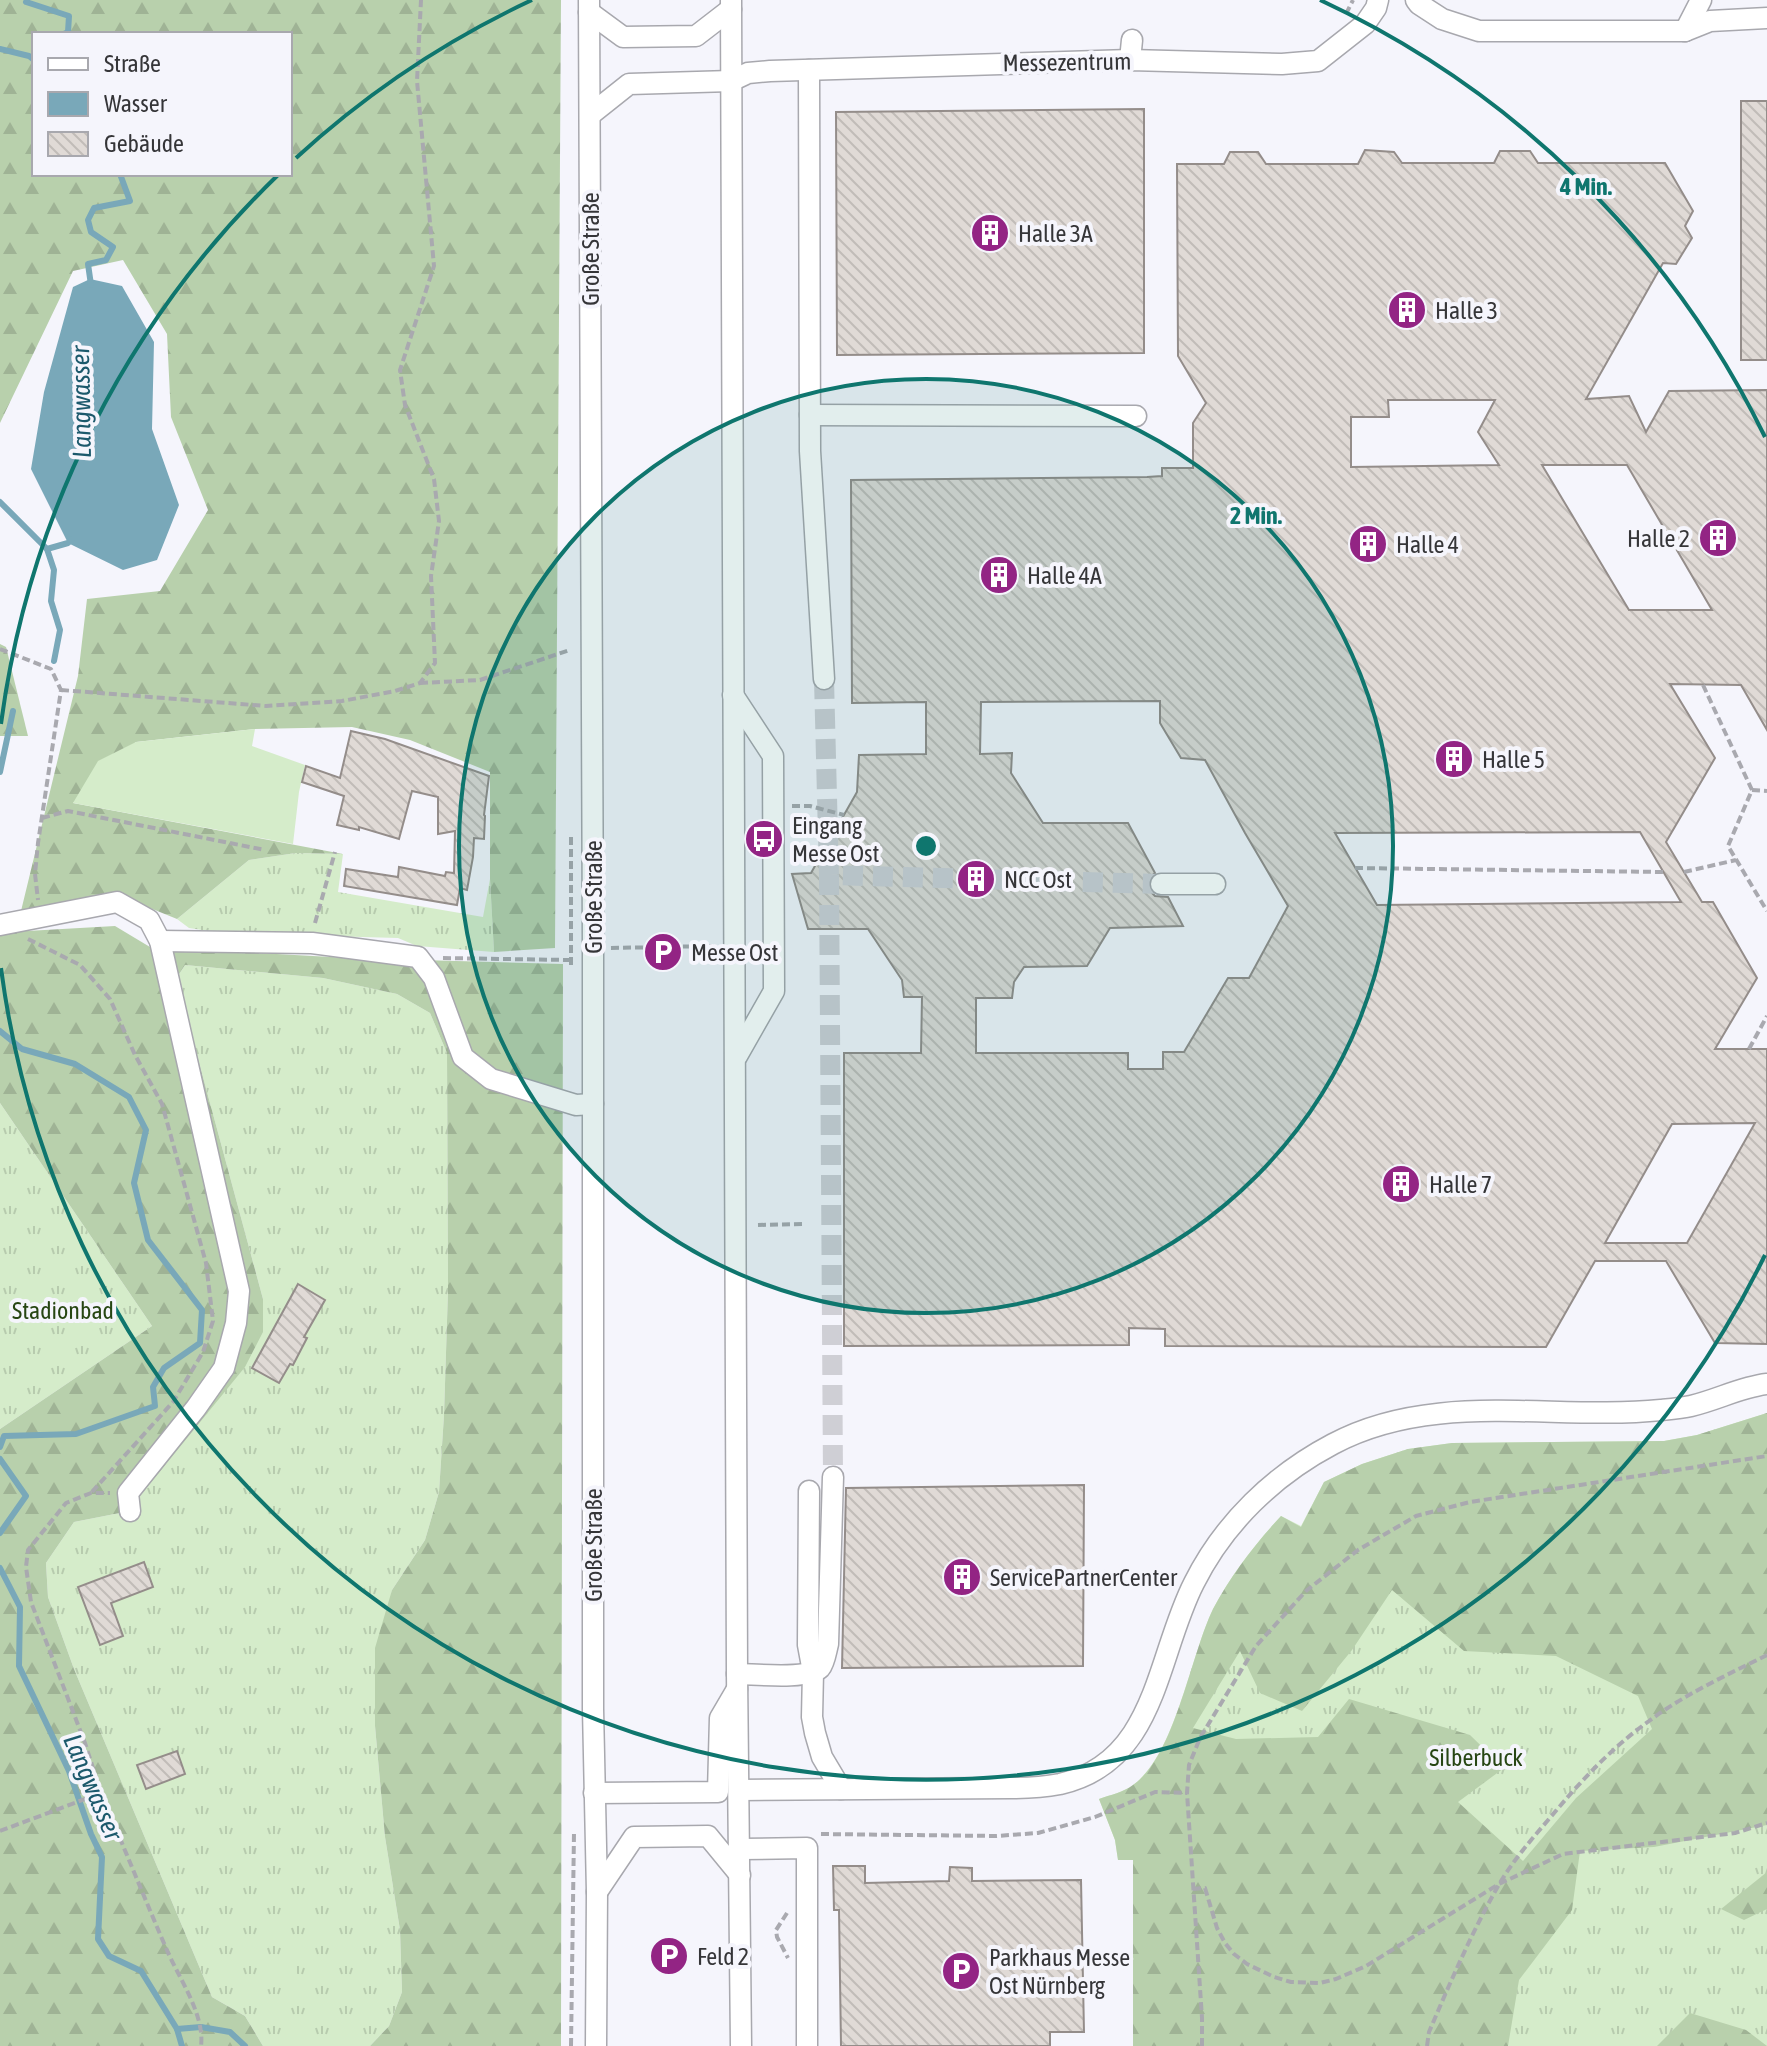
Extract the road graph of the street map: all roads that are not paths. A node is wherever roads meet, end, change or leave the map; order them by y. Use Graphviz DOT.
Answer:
graph roads {
  1 [pos="1378,0"];
  2 [pos="1416,0"];
  3 [pos="1701,0"];
  4 [pos="731,4"];
  5 [pos="589,6"];
  6 [pos="1767,18"];
  7 [pos="1685,31"];
  8 [pos="809,70"];
  9 [pos="731,81"];
  10 [pos="590,115"];
  11 [pos="810,415"];
  12 [pos="1136,416"];
  13 [pos="824,679"];
  14 [pos="733,695"];
  15 [pos="1161,884"];
  16 [pos="1215,884"];
  17 [pos="4,925"];
  18 [pos="160,941"];
  19 [pos="735,1059"];
  20 [pos="593,1104"];
  21 [pos="1767,1384"];
  22 [pos="833,1477"];
  23 [pos="809,1491"];
  24 [pos="129,1502"];
  25 [pos="813,1672"];
  26 [pos="737,1681"];
  27 [pos="841,1789"];
  28 [pos="739,1790"];
  29 [pos="594,1793"];
  30 [pos="740,1849"];
  31 [pos="740,1875"];
  32 [pos="597,1892"];
  33 [pos="596,2046"];
  34 [pos="741,2046"];
  35 [pos="807,2046"];
  1 -- 8 [label="lane, Messezentrum"];
  2 -- 7 [label="lane"];
  3 -- 7 [label="lane"];
  4 -- 5 [label="lane"];
  4 -- 9 [label="lane"];
  5 -- 10 [label="lane, Große Straße"];
  6 -- 7 [label="lane"];
  8 -- 9 [label="lane, Messezentrum"];
  8 -- 11 [label="lane"];
  9 -- 10 [label="lane, Messezentrum"];
  9 -- 14 [label="lane"];
  10 -- 20 [label="lane, Große Straße"];
  11 -- 12 [label="lane"];
  11 -- 13 [label="lane"];
  14 -- 19 [label="lane"];
  14 -- 19 [label="lane"];
  15 -- 16 [label="lane"];
  17 -- 18 [label="lane"];
  18 -- 20 [label="lane"];
  18 -- 24 [label="lane"];
  19 -- 26 [label="lane"];
  20 -- 29 [label="lane, Große Straße"];
  21 -- 27 [label="lane"];
  22 -- 25 [label="lane"];
  23 -- 25 [label="lane"];
  25 -- 26 [label="lane"];
  25 -- 27 [label="lane"];
  26 -- 28 [label="lane"];
  26 -- 29 [label="lane"];
  27 -- 28 [label="lane"];
  28 -- 30 [label="lane"];
  29 -- 32 [label="lane, Große Straße"];
  30 -- 31 [label="lane"];
  30 -- 35 [label="lane"];
  31 -- 32 [label="lane"];
  31 -- 34 [label="lane"];
  32 -- 33 [label="lane, Große Straße"];
}
